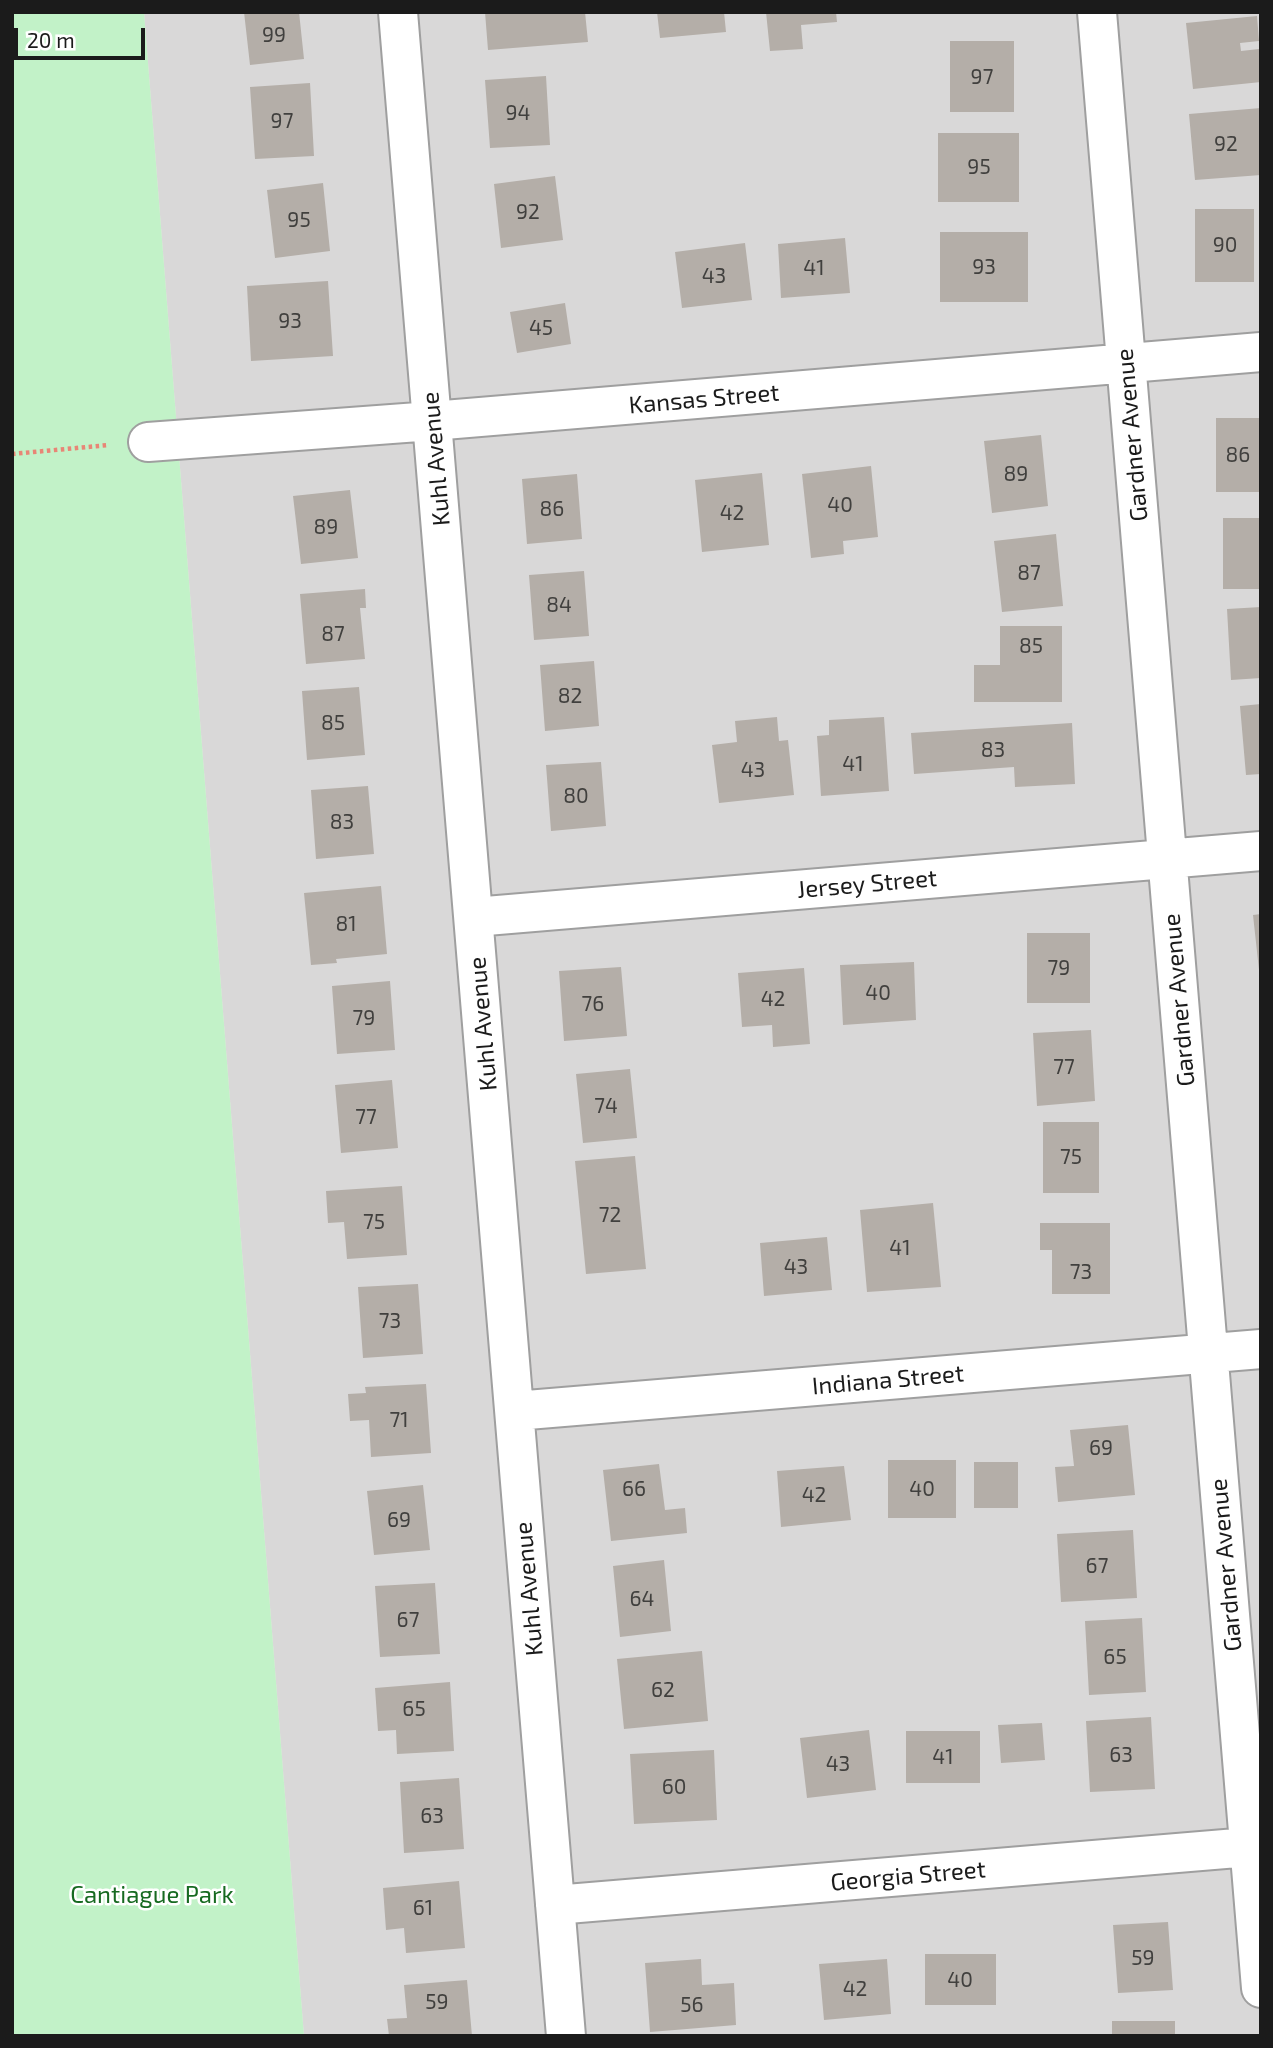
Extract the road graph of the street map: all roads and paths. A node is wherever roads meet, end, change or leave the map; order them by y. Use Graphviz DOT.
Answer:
graph roads {
  1 [pos="398,12"];
  2 [pos="1097,12"];
  3 [pos="1261,352"];
  4 [pos="1126,363"];
  5 [pos="432,421"];
  6 [pos="148,442"];
  7 [pos="12,454"];
  8 [pos="1261,851"];
  9 [pos="1167,859"];
  10 [pos="474,917"];
  11 [pos="1261,1349"];
  12 [pos="1209,1353"];
  13 [pos="514,1410"];
  14 [pos="1255,1847"];
  15 [pos="555,1905"];
  16 [pos="1261,1988"];
  17 [pos="566,2036"];
  1 -- 5 [label="street, Kuhl Avenue"];
  2 -- 4 [label="street, Gardner Avenue"];
  3 -- 4 [label="street, Kansas Street"];
  4 -- 5 [label="street, Kansas Street"];
  4 -- 9 [label="street, Gardner Avenue"];
  5 -- 6 [label="street, Kansas Street"];
  5 -- 10 [label="street, Kuhl Avenue"];
  6 -- 7 [label="path"];
  8 -- 9 [label="street, Jersey Street"];
  9 -- 10 [label="street, Jersey Street"];
  9 -- 12 [label="street, Gardner Avenue"];
  10 -- 13 [label="street, Kuhl Avenue"];
  11 -- 12 [label="street, Indiana Street"];
  12 -- 13 [label="street, Indiana Street"];
  12 -- 14 [label="street, Gardner Avenue"];
  13 -- 15 [label="street, Kuhl Avenue"];
  14 -- 15 [label="street, Georgia Street"];
  14 -- 16 [label="street, Gardner Avenue"];
  15 -- 17 [label="street, Kuhl Avenue"];
}
